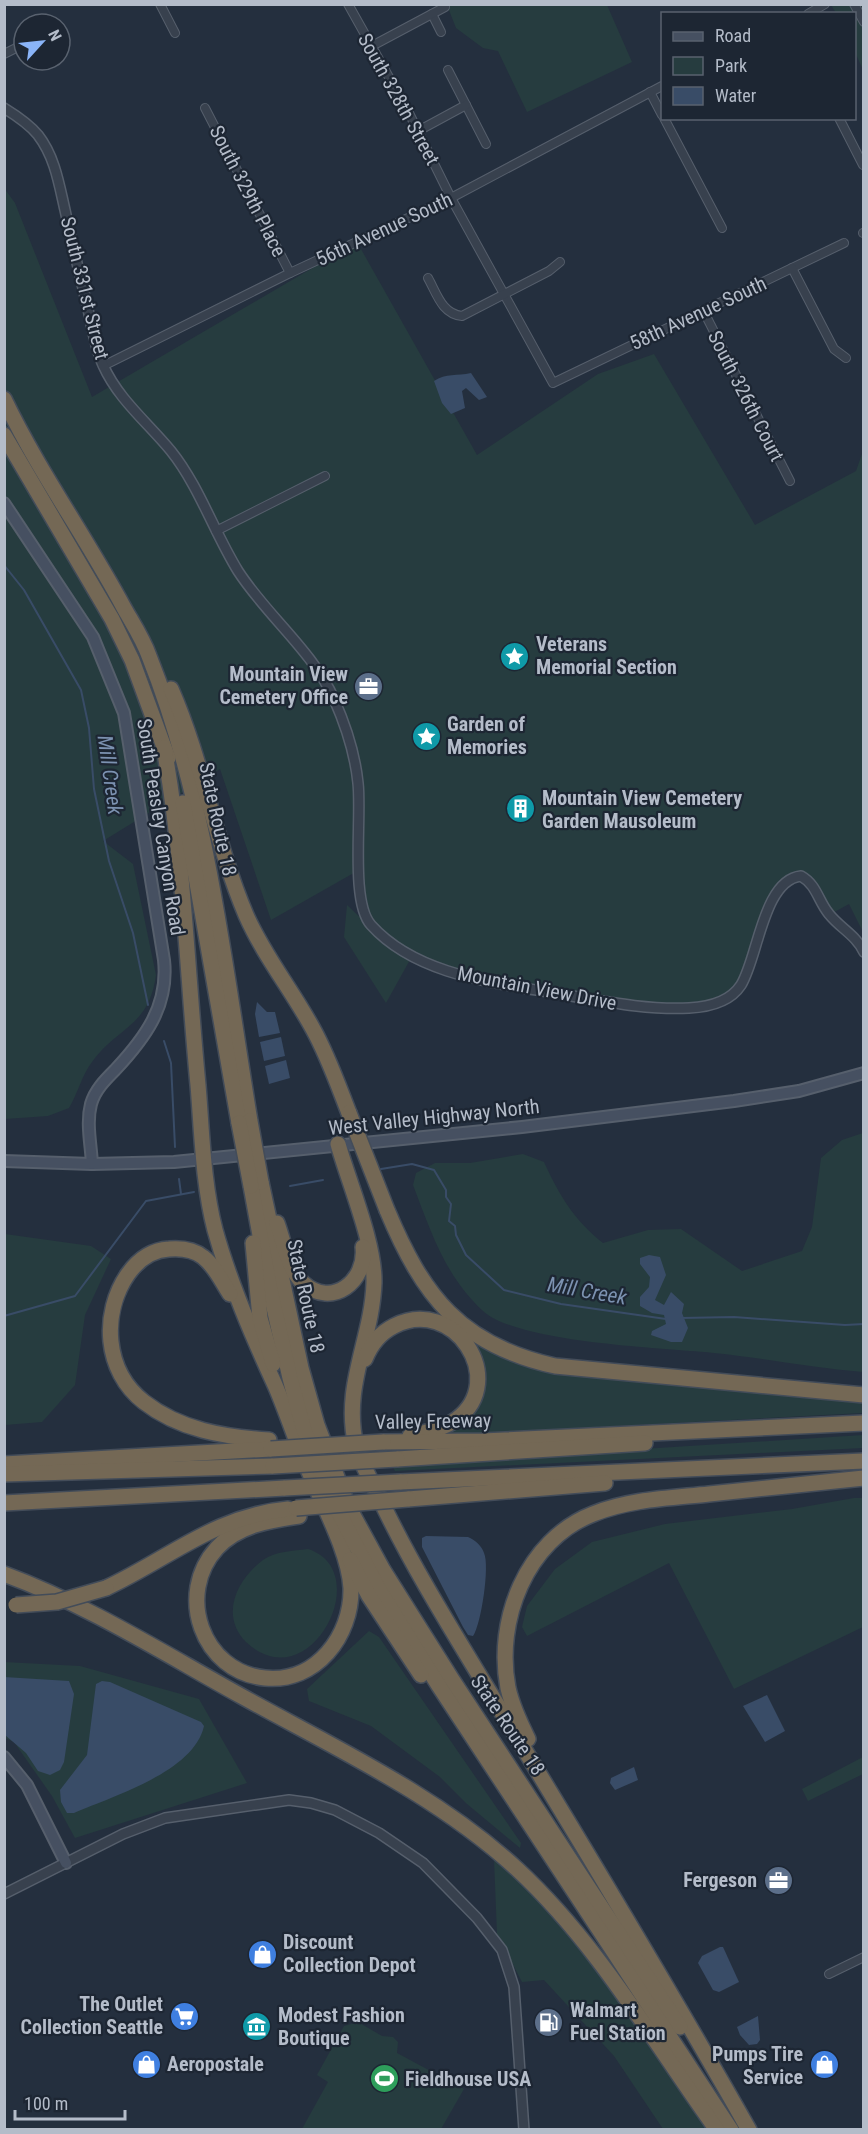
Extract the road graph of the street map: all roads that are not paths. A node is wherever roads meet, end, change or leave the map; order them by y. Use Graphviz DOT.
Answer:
graph roads {
  1 [pos="160,4"];
  2 [pos="348,4"];
  3 [pos="825,4"];
  4 [pos="854,4"];
  5 [pos="445,8"];
  6 [pos="811,12"];
  7 [pos="432,15"];
  8 [pos="864,22"];
  9 [pos="441,32"];
  10 [pos="175,33"];
  11 [pos="370,47"];
  12 [pos="448,70"];
  13 [pos="661,87"];
  14 [pos="650,92"];
  15 [pos="466,105"];
  16 [pos="4,108"];
  17 [pos="205,108"];
  18 [pos="661,113"];
  19 [pos="665,120"];
  20 [pos="840,120"];
  21 [pos="418,130"];
  22 [pos="486,144"];
  23 [pos="863,165"];
  24 [pos="451,198"];
  25 [pos="722,228"];
  26 [pos="844,243"];
  27 [pos="560,262"];
  28 [pos="792,268"];
  29 [pos="290,273"];
  30 [pos="428,278"];
  31 [pos="504,294"];
  32 [pos="703,310"];
  33 [pos="846,358"];
  34 [pos="103,366"];
  35 [pos="552,383"];
  36 [pos="4,399"];
  37 [pos="4,435"];
  38 [pos="325,476"];
  39 [pos="790,481"];
  40 [pos="4,503"];
  41 [pos="215,529"];
  42 [pos="106,573"];
  43 [pos="164,748"];
  44 [pos="864,952"];
  45 [pos="864,1073"];
  46 [pos="245,1122"];
  47 [pos="338,1144"];
  48 [pos="204,1159"];
  49 [pos="4,1161"];
  50 [pos="92,1164"];
  51 [pos="256,1184"];
  52 [pos="354,1200"];
  53 [pos="254,1204"];
  54 [pos="247,1324"];
  55 [pos="352,1392"];
  56 [pos="864,1395"];
  57 [pos="286,1412"];
  58 [pos="864,1423"];
  59 [pos="864,1429"];
  60 [pos="383,1442"];
  61 [pos="270,1444"];
  62 [pos="864,1461"];
  63 [pos="10,1463"];
  64 [pos="780,1466"];
  65 [pos="4,1474"];
  66 [pos="864,1478"];
  67 [pos="4,1503"];
  68 [pos="298,1512"];
  69 [pos="331,1523"];
  70 [pos="4,1574"];
  71 [pos="10,1604"];
  72 [pos="4,1757"];
  73 [pos="581,1843"];
  74 [pos="66,1863"];
  75 [pos="564,1875"];
  76 [pos="4,1894"];
  77 [pos="864,1957"];
  78 [pos="829,1974"];
  79 [pos="524,2130"];
  80 [pos="717,2130"];
  81 [pos="730,2130"];
  82 [pos="748,2130"];
  1 -- 10 [label="street"];
  2 -- 11 [label="street, South 328th Street"];
  3 -- 6 [label="street"];
  4 -- 8 [label="street"];
  5 -- 7 [label="street"];
  7 -- 9 [label="street"];
  7 -- 11 [label="street"];
  11 -- 21 [label="street, South 328th Street"];
  12 -- 15 [label="street"];
  13 -- 14 [label="street, 56th Avenue South"];
  14 -- 18 [label="street"];
  14 -- 24 [label="street, 56th Avenue South"];
  15 -- 21 [label="street"];
  15 -- 22 [label="street"];
  16 -- 34 [label="street, South 331st Street"];
  17 -- 29 [label="street, South 329th Place"];
  19 -- 25 [label="street"];
  20 -- 23 [label="street"];
  21 -- 24 [label="street, South 328th Street"];
  24 -- 29 [label="street, 56th Avenue South"];
  24 -- 31 [label="street, South 328th Street"];
  26 -- 28 [label="street, 58th Avenue South"];
  27 -- 31 [label="street"];
  28 -- 32 [label="street, 58th Avenue South"];
  28 -- 33 [label="street"];
  29 -- 34 [label="street, 56th Avenue South"];
  30 -- 31 [label="street"];
  31 -- 35 [label="street, South 328th Street"];
  32 -- 35 [label="street, 58th Avenue South"];
  32 -- 39 [label="street, South 326th Court"];
  34 -- 41 [label="street, South 331st Street"];
  36 -- 42 [label="highway, State Route 18"];
  37 -- 43 [label="highway, State Route 18"];
  38 -- 41 [label="street"];
  40 -- 50 [label="main road, South Peasley Canyon Road"];
  41 -- 44 [label="street, Mountain View Drive"];
  42 -- 46 [label="highway, State Route 18"];
  42 -- 56 [label="highway, bridge"];
  43 -- 46 [label="highway, State Route 18"];
  43 -- 48 [label="highway"];
  45 -- 47 [label="main road, West Valley Highway North"];
  46 -- 51 [label="highway, State Route 18, bridge"];
  47 -- 48 [label="main road, West Valley Highway North"];
  47 -- 52 [label="highway"];
  48 -- 50 [label="main road, West Valley Highway North"];
  48 -- 54 [label="highway"];
  49 -- 50 [label="main road, West Valley Highway North"];
  51 -- 52 [label="highway"];
  51 -- 53 [label="highway, State Route 18"];
  51 -- 82 [label="highway, State Route 18"];
  52 -- 55 [label="highway"];
  53 -- 57 [label="highway"];
  53 -- 75 [label="highway, State Route 18"];
  54 -- 57 [label="highway"];
  54 -- 61 [label="highway"];
  55 -- 60 [label="highway"];
  55 -- 73 [label="highway"];
  57 -- 69 [label="highway"];
  58 -- 60 [label="highway, Valley Freeway"];
  59 -- 65 [label="highway, bridge"];
  60 -- 61 [label="highway, Valley Freeway, bridge"];
  61 -- 63 [label="highway"];
  62 -- 64 [label="highway"];
  64 -- 67 [label="highway, bridge"];
  64 -- 68 [label="highway, bridge"];
  66 -- 73 [label="highway"];
  68 -- 69 [label="highway"];
  68 -- 71 [label="highway, bridge"];
  69 -- 75 [label="highway"];
  70 -- 80 [label="highway"];
  72 -- 74 [label="main road"];
  73 -- 82 [label="highway"];
  74 -- 76 [label="street"];
  74 -- 79 [label="street"];
  75 -- 81 [label="highway, State Route 18"];
  77 -- 78 [label="street"];
}
